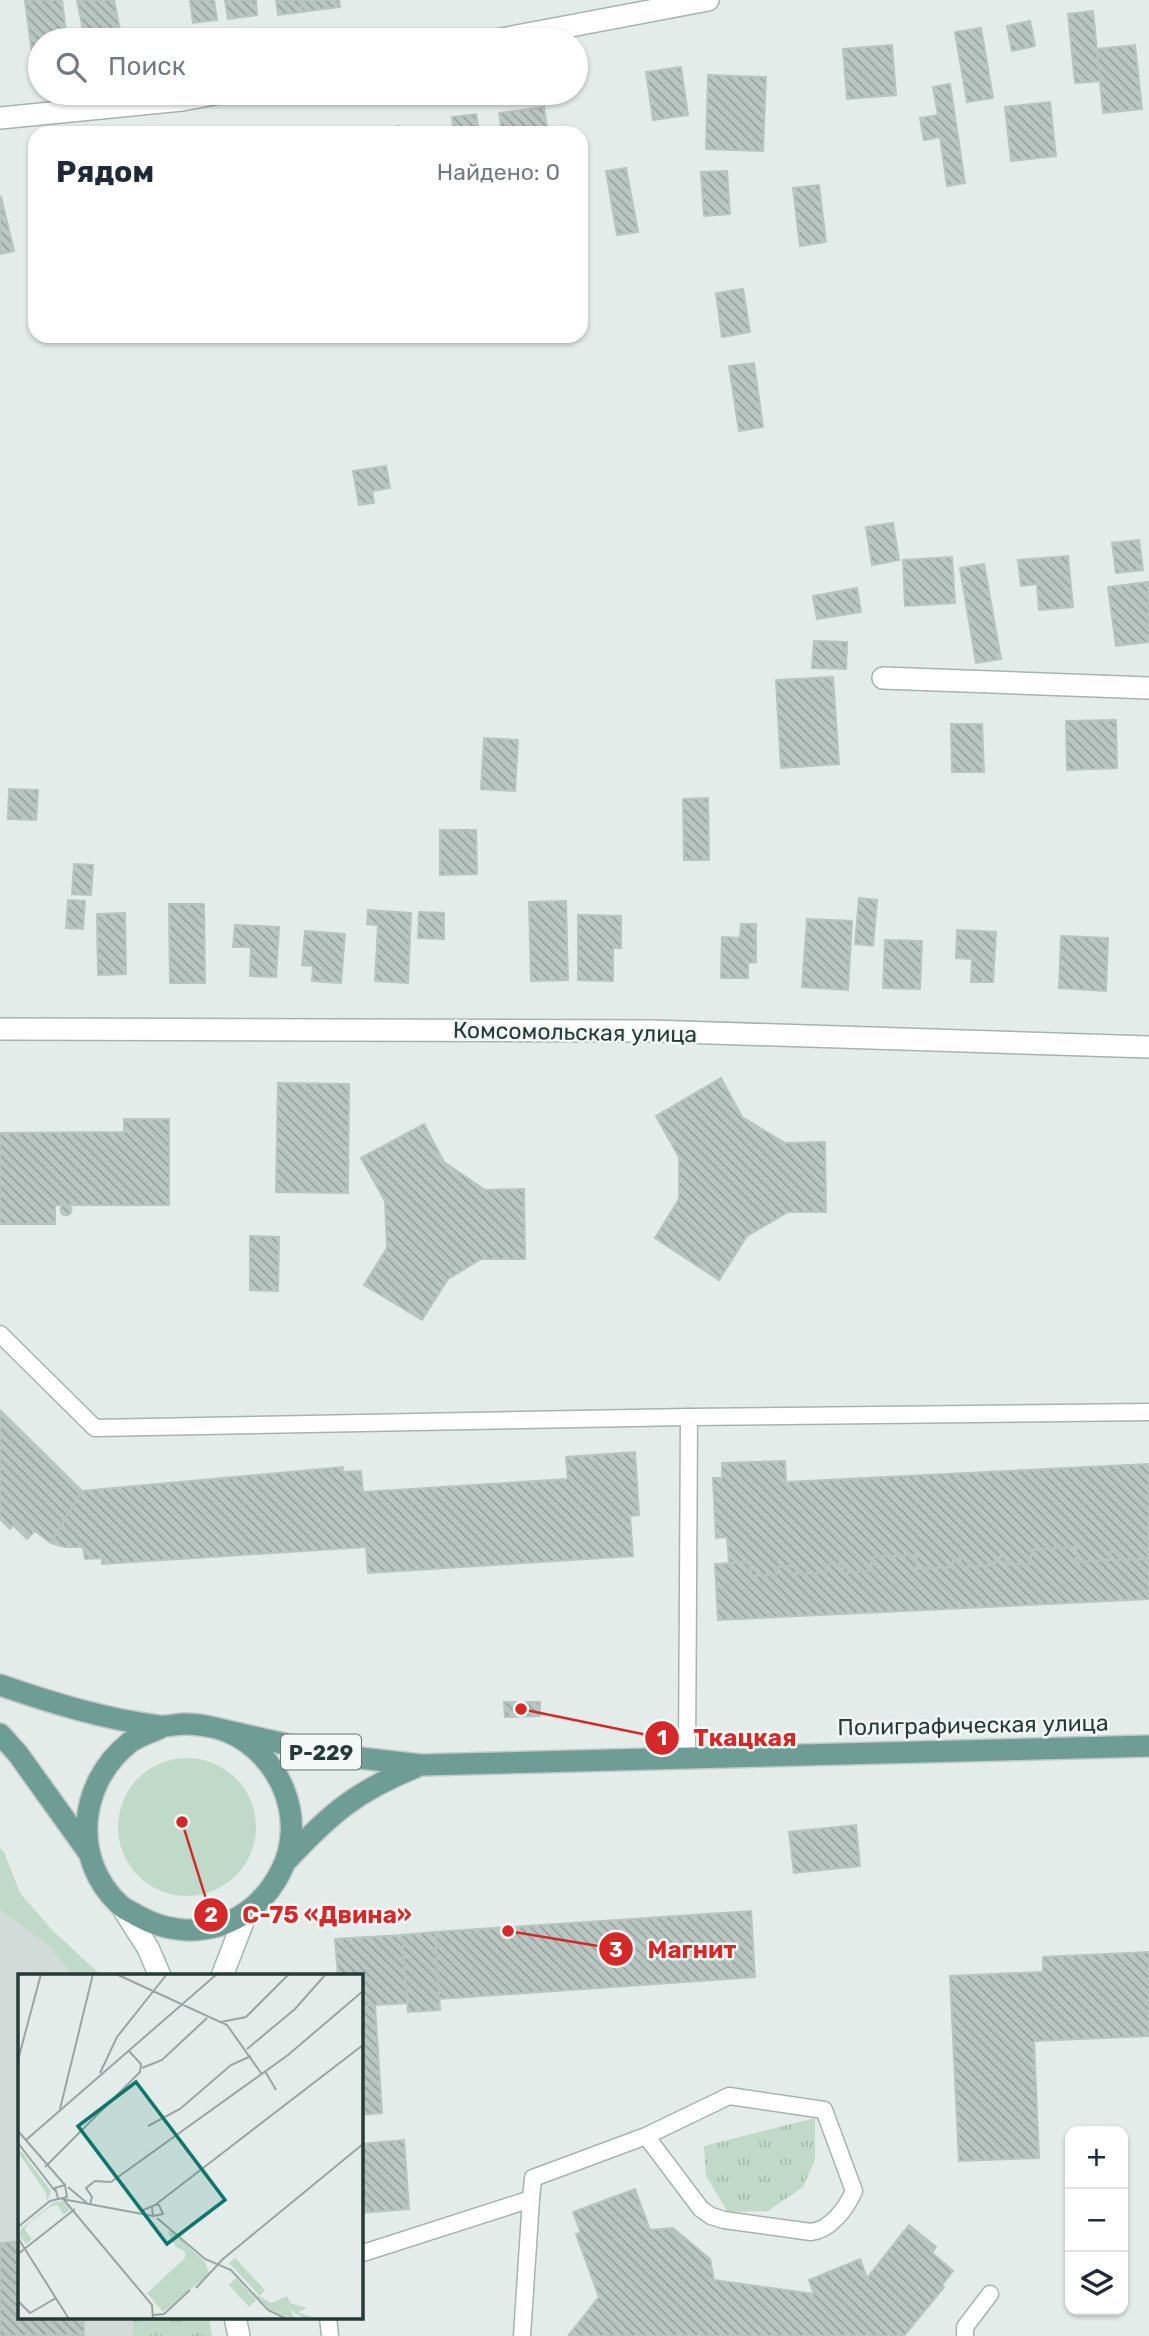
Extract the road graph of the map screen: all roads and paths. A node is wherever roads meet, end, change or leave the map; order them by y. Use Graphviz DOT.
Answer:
graph roads {
  1 [pos="708,0"];
  2 [pos="560,28"];
  3 [pos="131,105"];
  4 [pos="0,118"];
  5 [pos="883,678"];
  6 [pos="1149,688"];
  7 [pos="0,1029"];
  8 [pos="1149,1047"];
  9 [pos="0,1334"];
  10 [pos="1149,1412"];
  11 [pos="689,1417"];
  12 [pos="0,1685"];
  13 [pos="162,1727"];
  14 [pos="223,1730"];
  15 [pos="0,1734"];
  16 [pos="1149,1746"];
  17 [pos="687,1758"];
  18 [pos="421,1765"];
  19 [pos="89,1853"];
  20 [pos="288,1859"];
  21 [pos="122,1906"];
  22 [pos="246,1914"];
  23 [pos="159,1974"];
  24 [pos="223,1974"];
  25 [pos="646,2136"];
  26 [pos="531,2199"];
  27 [pos="362,2253"];
  28 [pos="990,2294"];
  29 [pos="235,2318"];
  30 [pos="328,2318"];
  31 [pos="239,2336"];
  32 [pos="330,2336"];
  33 [pos="522,2336"];
  34 [pos="965,2336"];
  1 -- 2 [label="street"];
  3 -- 4 [label="street"];
  5 -- 6 [label="street"];
  7 -- 8 [label="street, Комсомольская улица"];
  9 -- 11 [label="lane"];
  10 -- 11 [label="lane"];
  11 -- 17 [label="lane"];
  12 -- 13 [label="main road, Полиграфическая улица / Р-229"];
  13 -- 14 [label="main road, Полиграфическая улица / Р-229"];
  13 -- 19 [label="main road, Полиграфическая улица / Р-229"];
  14 -- 18 [label="main road, Полиграфическая улица / Р-229"];
  14 -- 20 [label="main road, Полиграфическая улица / Р-229"];
  15 -- 19 [label="main road, Полиграфическая улица / Р-229"];
  16 -- 17 [label="main road, Полиграфическая улица / Р-229"];
  17 -- 18 [label="main road, Полиграфическая улица / Р-229"];
  18 -- 20 [label="main road, Полиграфическая улица / Р-229"];
  19 -- 21 [label="main road, Полиграфическая улица / Р-229"];
  20 -- 22 [label="main road, Полиграфическая улица / Р-229"];
  21 -- 22 [label="main road, Полиграфическая улица / Р-229"];
  21 -- 23 [label="street"];
  22 -- 24 [label="street"];
  25 -- 25 [label="lane"];
  25 -- 26 [label="lane"];
  26 -- 27 [label="lane"];
  26 -- 33 [label="lane"];
  28 -- 34 [label="lane"];
  29 -- 31 [label="street"];
  30 -- 32 [label="lane"];
}
